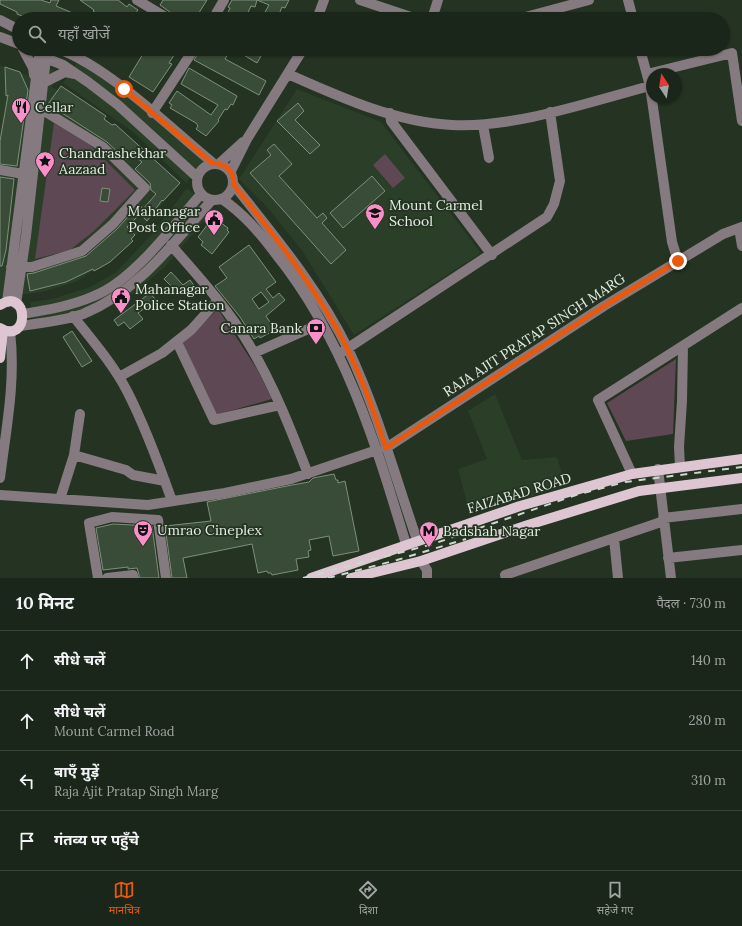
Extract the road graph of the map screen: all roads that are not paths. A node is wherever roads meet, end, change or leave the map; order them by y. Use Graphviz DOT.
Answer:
graph roads {
  1 [pos="137,0"];
  2 [pos="224,0"];
  3 [pos="324,0"];
  4 [pos="360,0"];
  5 [pos="438,0"];
  6 [pos="589,0"];
  7 [pos="628,0"];
  8 [pos="148,3"];
  9 [pos="160,12"];
  10 [pos="217,12"];
  11 [pos="320,12"];
  12 [pos="396,12"];
  13 [pos="434,12"];
  14 [pos="544,12"];
  15 [pos="631,12"];
  16 [pos="0,20"];
  17 [pos="12,26"];
  18 [pos="0,37"];
  19 [pos="12,41"];
  20 [pos="730,53"];
  21 [pos="27,56"];
  22 [pos="42,56"];
  23 [pos="48,56"];
  24 [pos="75,56"];
  25 [pos="189,56"];
  26 [pos="299,56"];
  27 [pos="642,56"];
  28 [pos="720,56"];
  29 [pos="671,68"];
  30 [pos="646,70"];
  31 [pos="288,74"];
  32 [pos="77,75"];
  33 [pos="40,83"];
  34 [pos="646,87"];
  35 [pos="653,104"];
  36 [pos="37,107"];
  37 [pos="550,112"];
  38 [pos="152,113"];
  39 [pos="390,113"];
  40 [pos="742,121"];
  41 [pos="483,125"];
  42 [pos="247,139"];
  43 [pos="489,158"];
  44 [pos="216,163"];
  45 [pos="0,170"];
  46 [pos="231,171"];
  47 [pos="28,175"];
  48 [pos="197,177"];
  49 [pos="234,185"];
  50 [pos="201,194"];
  51 [pos="217,199"];
  52 [pos="741,228"];
  53 [pos="171,245"];
  54 [pos="742,246"];
  55 [pos="492,255"];
  56 [pos="678,261"];
  57 [pos="11,267"];
  58 [pos="21,267"];
  59 [pos="218,300"];
  60 [pos="8,304"];
  61 [pos="742,308"];
  62 [pos="23,314"];
  63 [pos="73,316"];
  64 [pos="322,323"];
  65 [pos="20,326"];
  66 [pos="4,330"];
  67 [pos="177,342"];
  68 [pos="683,346"];
  69 [pos="343,352"];
  70 [pos="254,353"];
  71 [pos="0,358"];
  72 [pos="119,377"];
  73 [pos="280,405"];
  74 [pos="80,414"];
  75 [pos="381,449"];
  76 [pos="74,455"];
  77 [pos="742,459"];
  78 [pos="680,467"];
  79 [pos="658,469"];
  80 [pos="308,474"];
  81 [pos="632,474"];
  82 [pos="0,478"];
  83 [pos="742,478"];
  84 [pos="165,481"];
  85 [pos="660,488"];
  86 [pos="0,494"];
  87 [pos="60,499"];
  88 [pos="172,502"];
  89 [pos="148,505"];
  90 [pos="742,509"];
  91 [pos="148,519"];
  92 [pos="663,520"];
  93 [pos="614,538"];
  94 [pos="417,540"];
  95 [pos="406,544"];
  96 [pos="742,550"];
  97 [pos="668,558"];
  98 [pos="421,561"];
  99 [pos="388,570"];
  100 [pos="98,578"];
  101 [pos="108,578"];
  102 [pos="134,578"];
  103 [pos="166,578"];
  104 [pos="311,578"];
  105 [pos="351,578"];
  106 [pos="374,578"];
  107 [pos="427,578"];
  108 [pos="506,578"];
  109 [pos="618,578"];
  110 [pos="670,578"];
  1 -- 8 [label="street"];
  2 -- 10 [label="street"];
  3 -- 11 [label="street"];
  4 -- 12 [label="street"];
  5 -- 13 [label="street"];
  6 -- 14 [label="street"];
  7 -- 15 [label="street"];
  8 -- 9 [label="street"];
  16 -- 17 [label="street"];
  18 -- 19 [label="street"];
  20 -- 40 [label="street"];
  21 -- 33 [label="street"];
  22 -- 33 [label="street"];
  23 -- 32 [label="street"];
  24 -- 38 [label="street"];
  25 -- 38 [label="street"];
  26 -- 31 [label="street"];
  27 -- 30 [label="street"];
  28 -- 29 [label="street"];
  31 -- 39 [label="street"];
  31 -- 42 [label="street"];
  32 -- 33 [label="street"];
  32 -- 48 [label="street"];
  33 -- 36 [label="street"];
  34 -- 37 [label="street"];
  35 -- 56 [label="street"];
  36 -- 47 [label="street"];
  36 -- 58 [label="street"];
  37 -- 41 [label="street"];
  37 -- 55 [label="street"];
  38 -- 44 [label="street"];
  39 -- 41 [label="street"];
  39 -- 55 [label="street"];
  41 -- 43 [label="street"];
  42 -- 44 [label="street"];
  42 -- 46 [label="street"];
  44 -- 46 [label="street"];
  44 -- 48 [label="street"];
  45 -- 47 [label="street"];
  46 -- 49 [label="street"];
  47 -- 57 [label="street"];
  47 -- 58 [label="street"];
  48 -- 50 [label="street"];
  49 -- 51 [label="street"];
  49 -- 69 [label="street"];
  50 -- 51 [label="street"];
  50 -- 62 [label="street"];
  51 -- 53 [label="street"];
  51 -- 64 [label="street"];
  52 -- 54 [label="street"];
  52 -- 56 [label="street, RAJA AJIT PRATAP SINGH MARG"];
  53 -- 59 [label="street"];
  53 -- 63 [label="street"];
  55 -- 69 [label="street"];
  56 -- 75 [label="street, RAJA AJIT PRATAP SINGH MARG"];
  57 -- 58 [label="street"];
  57 -- 60 [label="street"];
  58 -- 60 [label="street"];
  59 -- 67 [label="street"];
  59 -- 70 [label="street"];
  60 -- 62 [label="main road"];
  61 -- 68 [label="street"];
  62 -- 65 [label="main road"];
  63 -- 65 [label="street"];
  63 -- 72 [label="street"];
  64 -- 69 [label="street"];
  64 -- 70 [label="street"];
  65 -- 66 [label="main road"];
  66 -- 71 [label="main road"];
  66 -- 82 [label="street"];
  67 -- 72 [label="street"];
  67 -- 73 [label="street"];
  68 -- 78 [label="street"];
  68 -- 81 [label="street"];
  69 -- 75 [label="street"];
  70 -- 73 [label="street"];
  72 -- 84 [label="street"];
  73 -- 80 [label="street"];
  74 -- 76 [label="street"];
  75 -- 80 [label="street, RAJA AJIT PRATAP SINGH MARG"];
  75 -- 94 [label="street"];
  75 -- 95 [label="street"];
  76 -- 84 [label="street"];
  76 -- 87 [label="street"];
  77 -- 78 [label="main road, FAIZABAD ROAD"];
  78 -- 79 [label="main road, FAIZABAD ROAD"];
  79 -- 81 [label="main road, FAIZABAD ROAD"];
  79 -- 85 [label="street"];
  80 -- 88 [label="street, RAJA AJIT PRATAP SINGH MARG"];
  81 -- 94 [label="main road, FAIZABAD ROAD"];
  83 -- 85 [label="main road"];
  84 -- 88 [label="street"];
  85 -- 92 [label="street"];
  85 -- 98 [label="main road"];
  86 -- 87 [label="street, RAJA AJIT PRATAP SINGH MARG"];
  87 -- 89 [label="street, RAJA AJIT PRATAP SINGH MARG"];
  88 -- 89 [label="street, RAJA AJIT PRATAP SINGH MARG"];
  89 -- 91 [label="street"];
  90 -- 92 [label="street"];
  91 -- 100 [label="street"];
  91 -- 103 [label="street"];
  92 -- 93 [label="street"];
  92 -- 97 [label="street"];
  93 -- 108 [label="street"];
  93 -- 109 [label="street"];
  94 -- 95 [label="main road, FAIZABAD ROAD"];
  95 -- 104 [label="main road, FAIZABAD ROAD"];
  96 -- 97 [label="street"];
  97 -- 110 [label="street"];
  98 -- 99 [label="main road"];
  98 -- 107 [label="street"];
  99 -- 105 [label="main road"];
  99 -- 106 [label="street"];
  101 -- 102 [label="street"];
}
